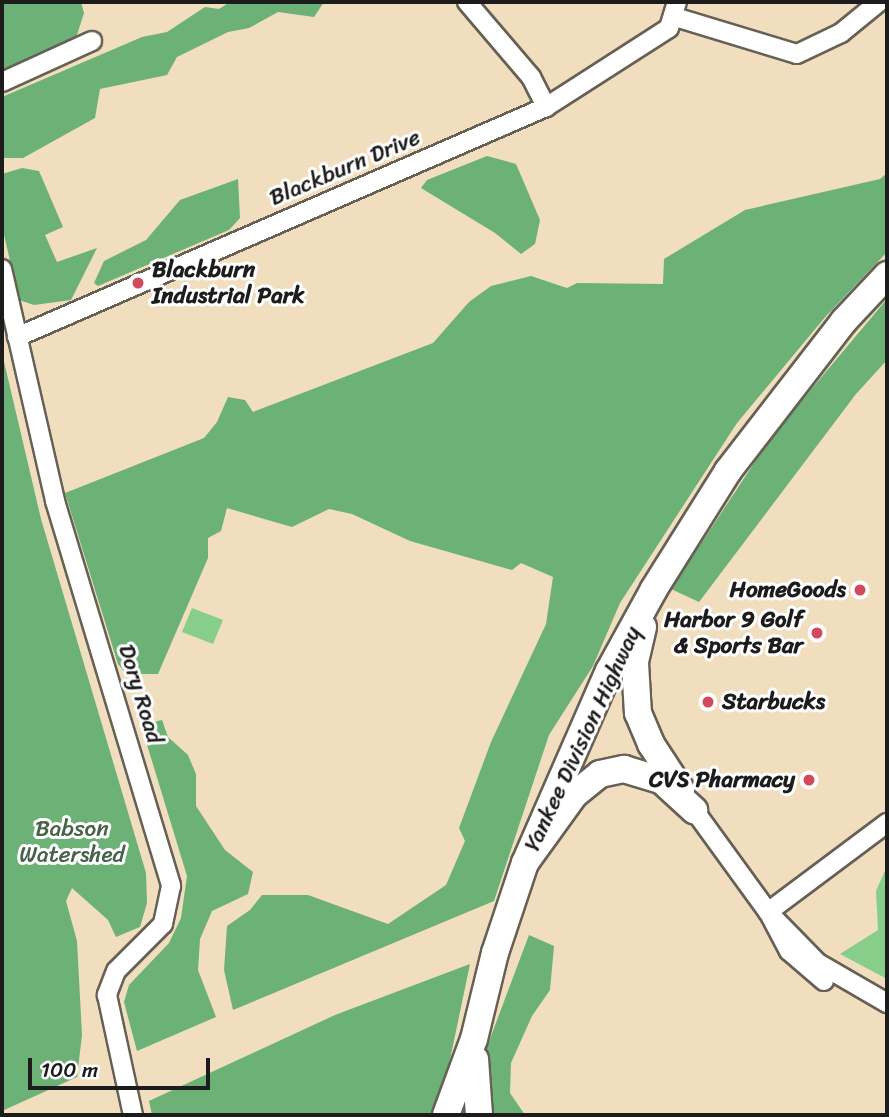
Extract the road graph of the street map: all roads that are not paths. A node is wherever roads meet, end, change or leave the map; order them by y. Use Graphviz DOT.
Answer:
graph roads {
  1 [pos="467,2"];
  2 [pos="879,2"];
  3 [pos="676,9"];
  4 [pos="92,41"];
  5 [pos="2,82"];
  6 [pos="545,107"];
  7 [pos="2,269"];
  8 [pos="887,275"];
  9 [pos="17,337"];
  10 [pos="654,589"];
  11 [pos="694,810"];
  12 [pos="887,823"];
  13 [pos="525,863"];
  14 [pos="768,912"];
  15 [pos="887,1003"];
  16 [pos="474,1040"];
  17 [pos="133,1115"];
  18 [pos="446,1115"];
  19 [pos="479,1115"];
  1 -- 6 [label="street"];
  2 -- 3 [label="street"];
  3 -- 6 [label="street, Blackburn Drive"];
  4 -- 5 [label="street"];
  6 -- 9 [label="street, Blackburn Drive"];
  7 -- 9 [label="street, Dory Road"];
  8 -- 10 [label="highway, Yankee Division Highway"];
  9 -- 17 [label="street, Dory Road"];
  10 -- 11 [label="highway"];
  10 -- 13 [label="highway, Yankee Division Highway"];
  11 -- 13 [label="highway"];
  11 -- 14 [label="street"];
  12 -- 14 [label="street"];
  13 -- 16 [label="highway"];
  14 -- 15 [label="street"];
  16 -- 18 [label="highway"];
  16 -- 19 [label="highway"];
}
